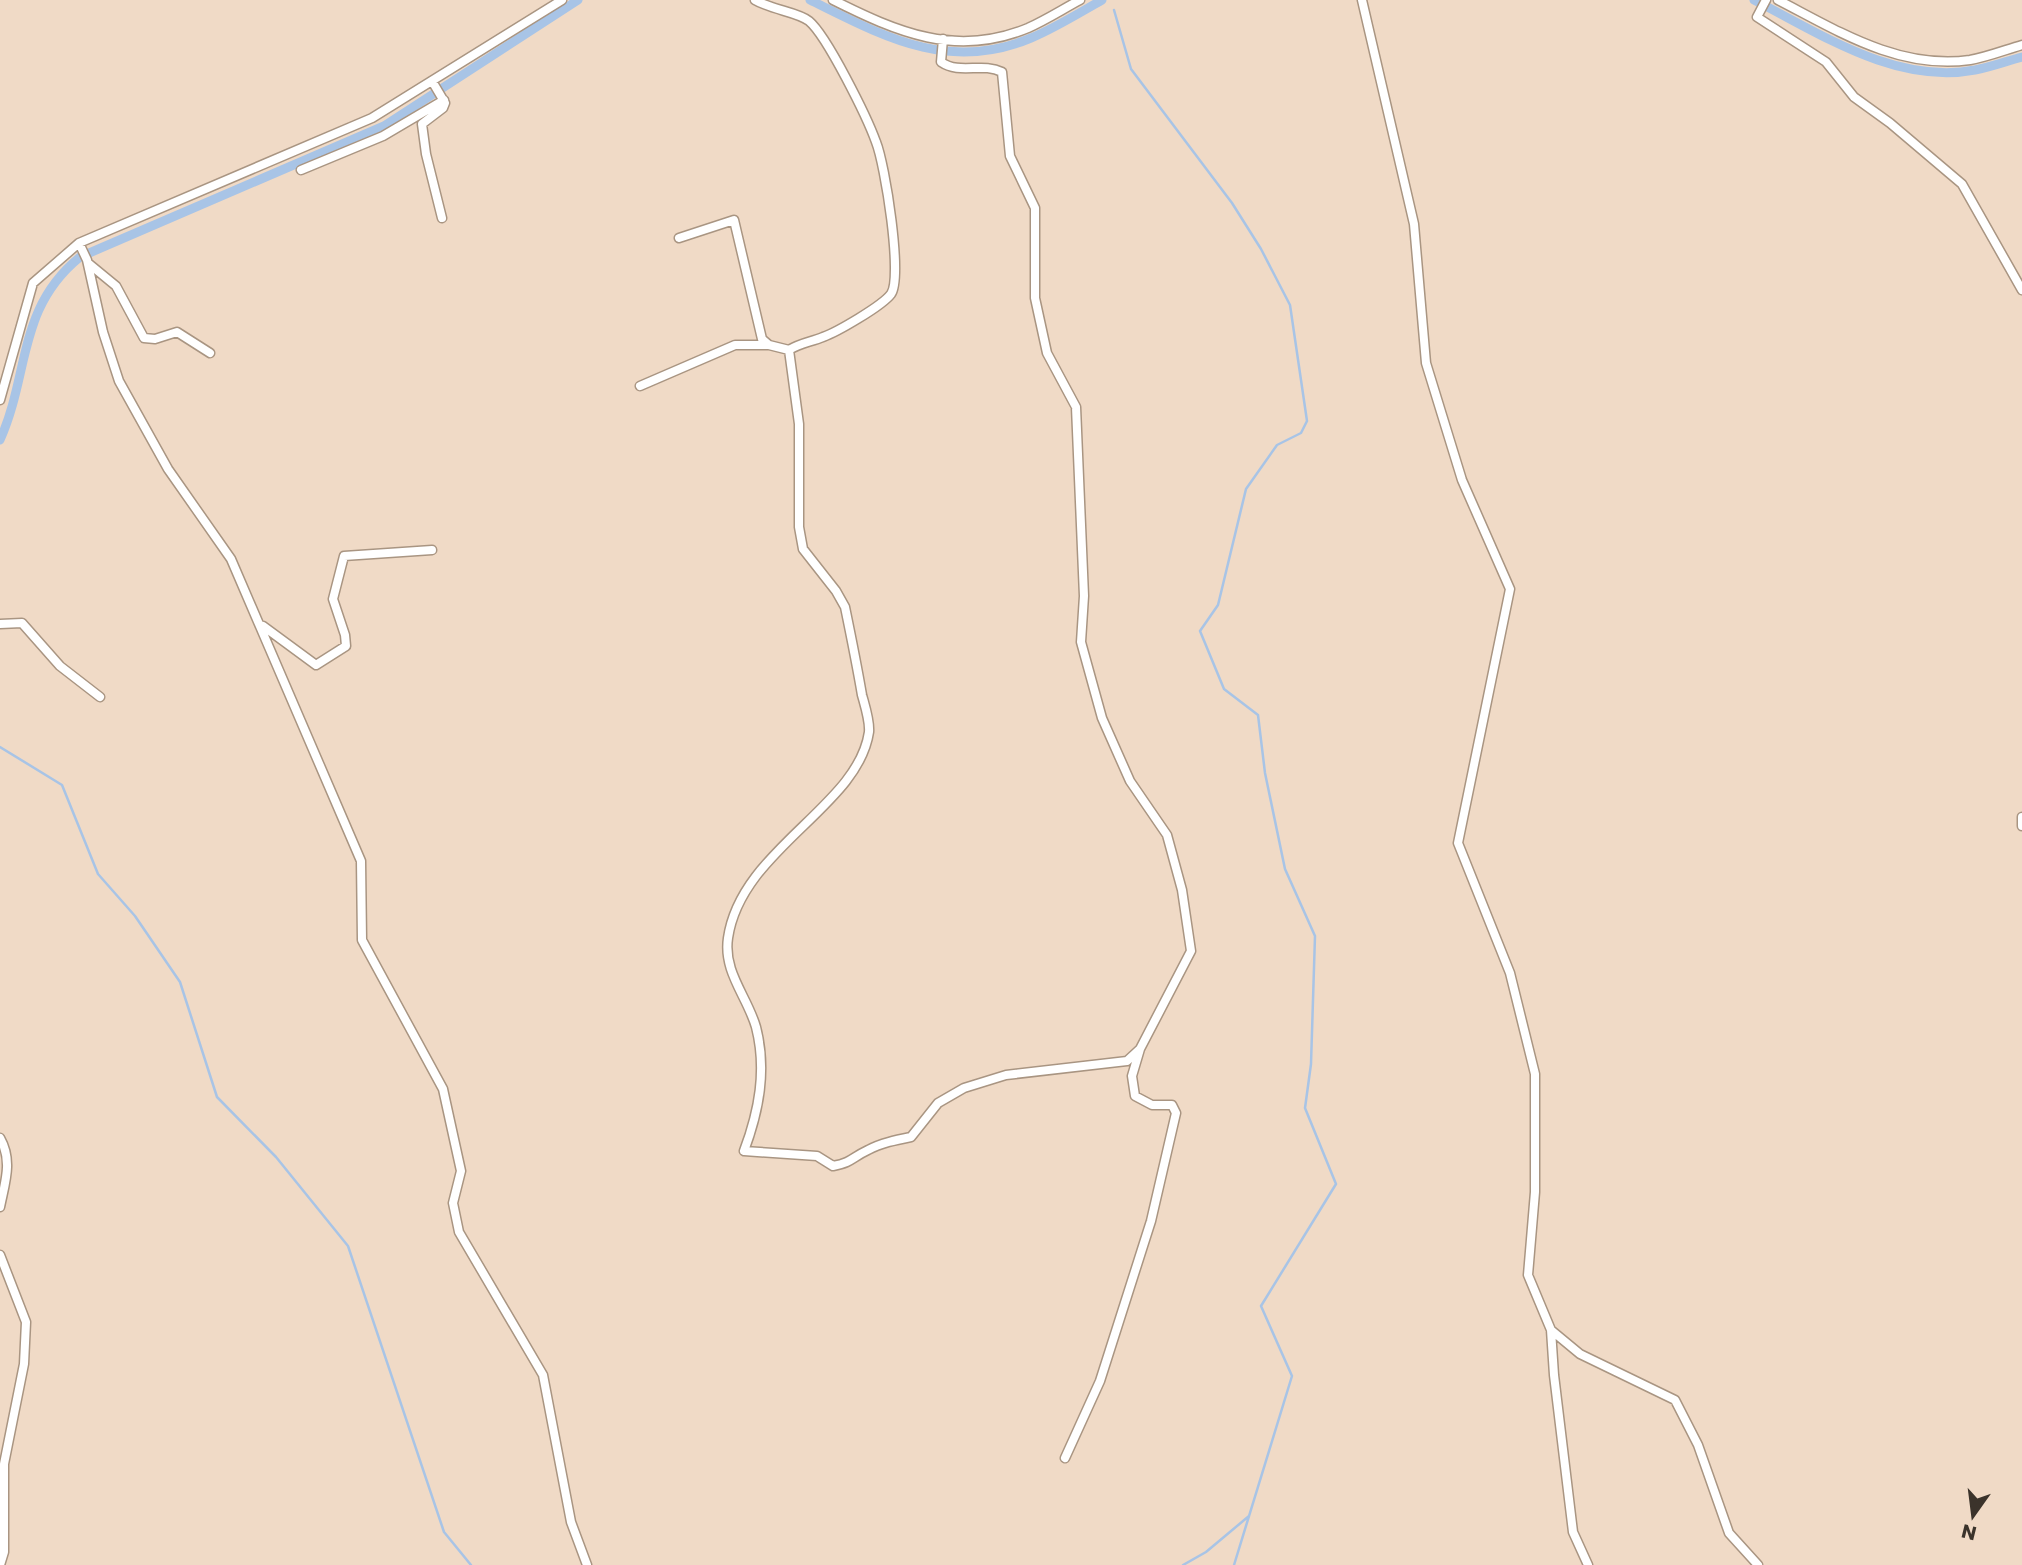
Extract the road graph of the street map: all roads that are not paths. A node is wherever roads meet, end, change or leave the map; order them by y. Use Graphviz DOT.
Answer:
graph roads {
  1 [pos="562,0"];
  2 [pos="755,0"];
  3 [pos="833,0"];
  4 [pos="1080,0"];
  5 [pos="1362,0"];
  6 [pos="1766,0"];
  7 [pos="1778,0"];
  8 [pos="943,40"];
  9 [pos="2022,45"];
  10 [pos="432,80"];
  11 [pos="444,98"];
  12 [pos="301,170"];
  13 [pos="442,218"];
  14 [pos="679,238"];
  15 [pos="79,243"];
  16 [pos="88,262"];
  17 [pos="2022,290"];
  18 [pos="769,345"];
  19 [pos="789,350"];
  20 [pos="210,353"];
  21 [pos="640,386"];
  22 [pos="0,400"];
  23 [pos="432,550"];
  24 [pos="260,623"];
  25 [pos="0,624"];
  26 [pos="100,697"];
  27 [pos="2022,817"];
  28 [pos="2022,826"];
  29 [pos="1140,1049"];
  30 [pos="0,1138"];
  31 [pos="0,1207"];
  32 [pos="0,1255"];
  33 [pos="1551,1331"];
  34 [pos="1065,1458"];
  35 [pos="0,1565"];
  36 [pos="587,1565"];
  37 [pos="1588,1565"];
  38 [pos="1758,1565"];
  1 -- 10 [label="street"];
  2 -- 19 [label="street"];
  3 -- 8 [label="street"];
  4 -- 8 [label="street"];
  5 -- 33 [label="street"];
  6 -- 17 [label="street"];
  7 -- 9 [label="street"];
  8 -- 29 [label="street"];
  10 -- 11 [label="street"];
  10 -- 15 [label="street"];
  11 -- 12 [label="street"];
  11 -- 13 [label="street"];
  14 -- 18 [label="street"];
  15 -- 16 [label="street"];
  15 -- 22 [label="street"];
  16 -- 20 [label="street"];
  16 -- 24 [label="street"];
  18 -- 19 [label="street"];
  18 -- 21 [label="street"];
  19 -- 29 [label="street"];
  23 -- 24 [label="street"];
  24 -- 36 [label="street"];
  25 -- 26 [label="street"];
  27 -- 28 [label="street"];
  29 -- 34 [label="street"];
  30 -- 31 [label="street"];
  32 -- 35 [label="street"];
  33 -- 37 [label="street"];
  33 -- 38 [label="street"];
}
